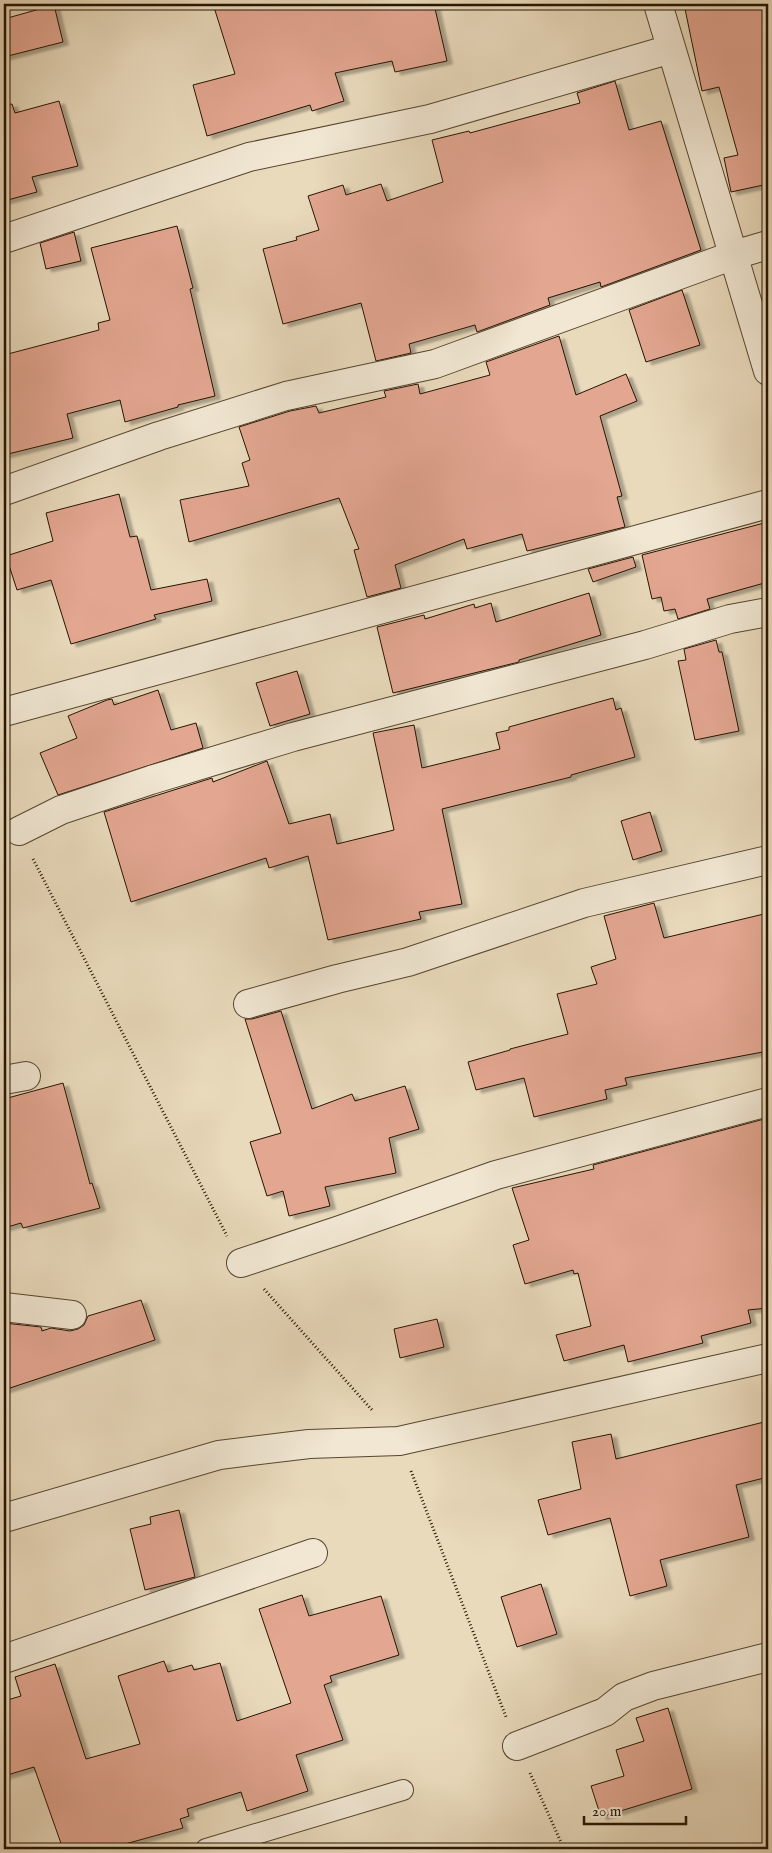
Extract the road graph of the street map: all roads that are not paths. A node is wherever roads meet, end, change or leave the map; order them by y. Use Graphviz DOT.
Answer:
graph roads {
  1 [pos="658,4"];
  2 [pos="671,49"];
  3 [pos="4,239"];
  4 [pos="768,245"];
  5 [pos="734,255"];
  6 [pos="768,371"];
  7 [pos="4,491"];
  8 [pos="768,504"];
  9 [pos="768,612"];
  10 [pos="4,712"];
  11 [pos="19,831"];
  12 [pos="768,860"];
  13 [pos="248,1004"];
  14 [pos="768,1102"];
  15 [pos="241,1262"];
  16 [pos="4,1307"];
  17 [pos="72,1315"];
  18 [pos="768,1358"];
  19 [pos="4,1518"];
  20 [pos="314,1553"];
  21 [pos="768,1657"];
  22 [pos="4,1659"];
  23 [pos="517,1746"];
  24 [pos="403,1790"];
  25 [pos="206,1849"];
  1 -- 2 [label="street"];
  2 -- 3 [label="street"];
  2 -- 5 [label="street"];
  4 -- 5 [label="street"];
  5 -- 6 [label="street"];
  5 -- 7 [label="street"];
  8 -- 10 [label="street"];
  9 -- 11 [label="street"];
  12 -- 13 [label="street"];
  14 -- 15 [label="street"];
  16 -- 17 [label="street"];
  18 -- 19 [label="street"];
  20 -- 22 [label="street"];
  21 -- 23 [label="street"];
  24 -- 25 [label="lane"];
}
